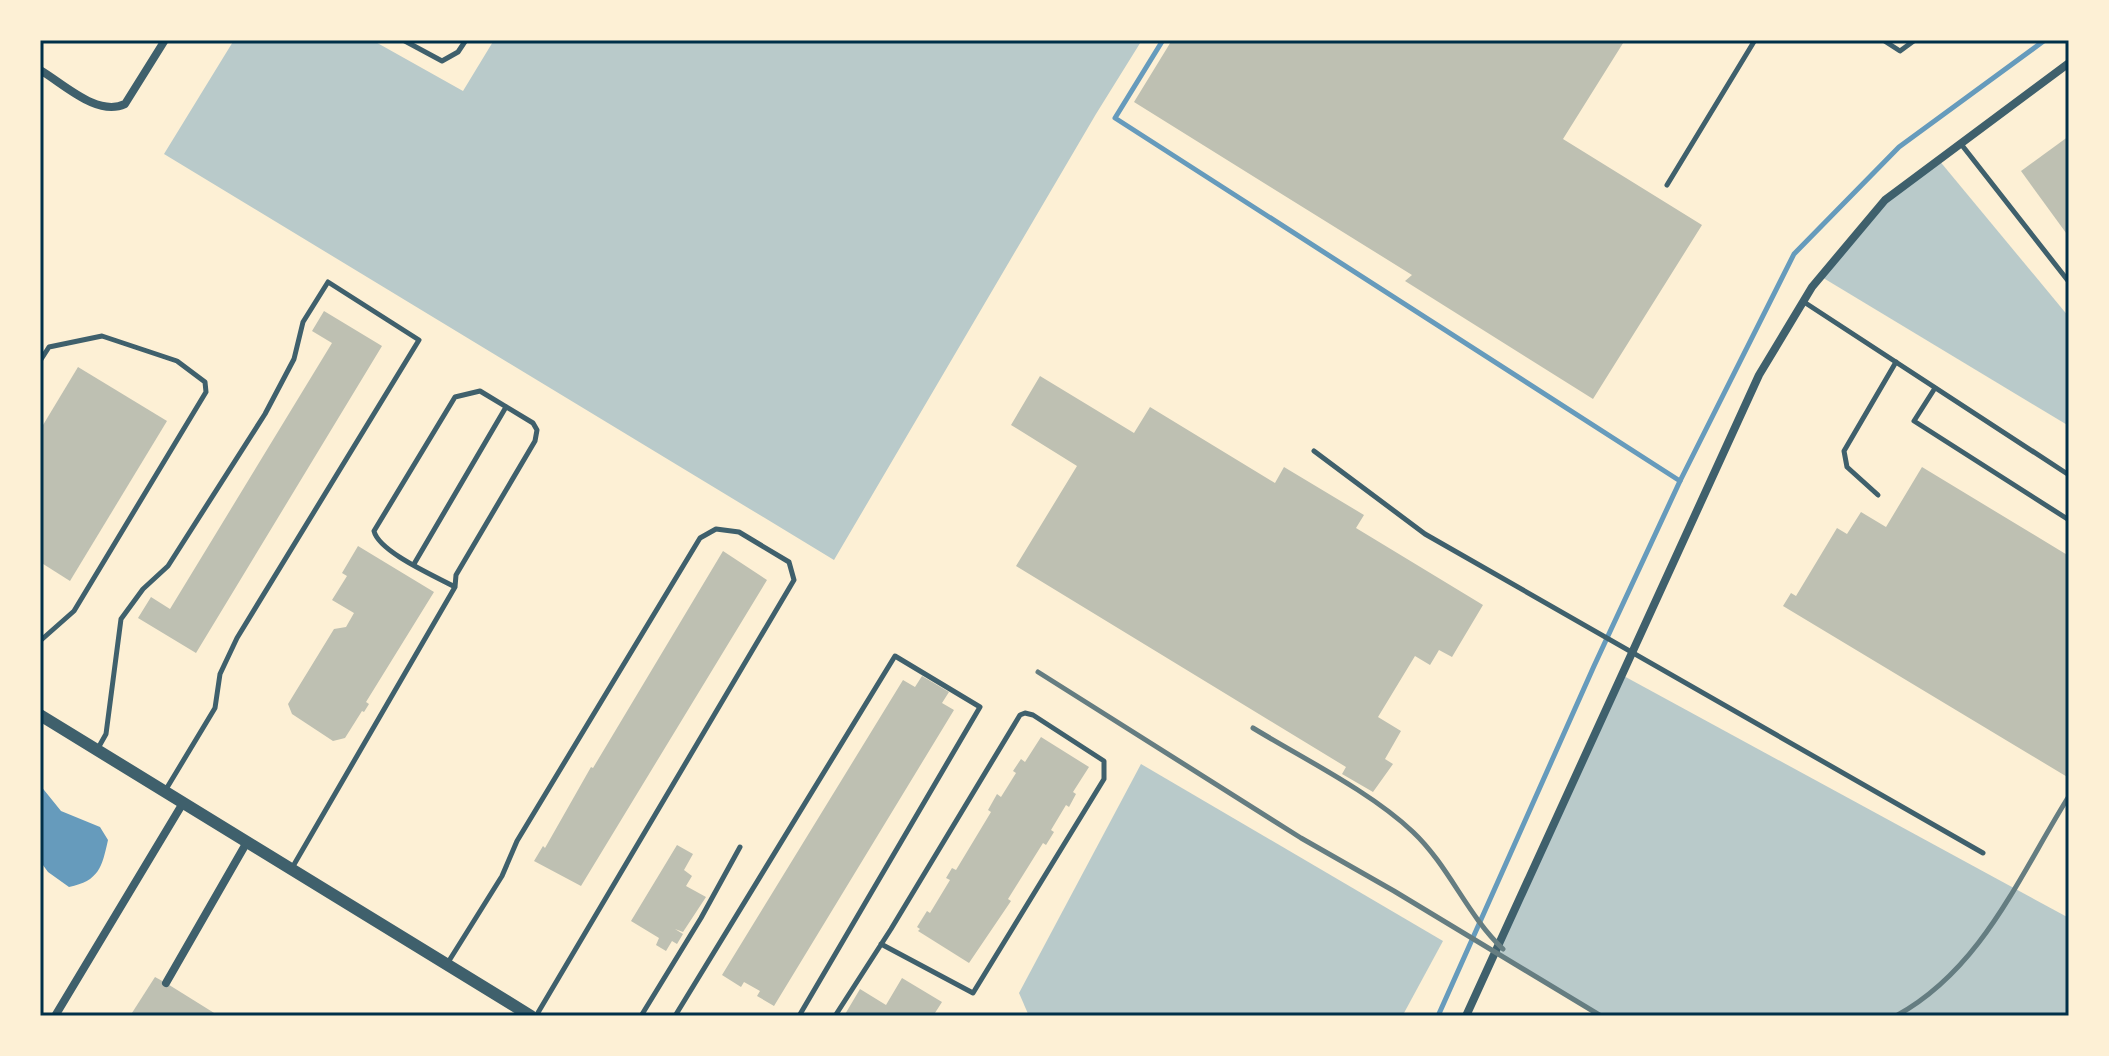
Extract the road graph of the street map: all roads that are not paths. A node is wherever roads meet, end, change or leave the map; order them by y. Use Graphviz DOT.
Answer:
graph roads {
  1 [pos="165,40"];
  2 [pos="403,40"];
  3 [pos="466,40"];
  4 [pos="1755,40"];
  5 [pos="1883,40"];
  6 [pos="1915,40"];
  7 [pos="2069,63"];
  8 [pos="40,70"];
  9 [pos="1961,143"];
  10 [pos="1667,185"];
  11 [pos="2069,282"];
  12 [pos="1803,301"];
  13 [pos="40,361"];
  14 [pos="1896,362"];
  15 [pos="1935,388"];
  16 [pos="506,407"];
  17 [pos="1314,451"];
  18 [pos="2069,475"];
  19 [pos="1878,495"];
  20 [pos="2069,520"];
  21 [pos="414,564"];
  22 [pos="455,587"];
  23 [pos="40,641"];
  24 [pos="1632,655"];
  25 [pos="40,715"];
  26 [pos="97,750"];
  27 [pos="165,792"];
  28 [pos="183,803"];
  29 [pos="247,842"];
  30 [pos="740,847"];
  31 [pos="1983,853"];
  32 [pos="292,869"];
  33 [pos="881,944"];
  34 [pos="447,964"];
  35 [pos="166,983"];
  36 [pos="55,1016"];
  37 [pos="534,1016"];
  38 [pos="641,1016"];
  39 [pos="675,1016"];
  40 [pos="799,1016"];
  41 [pos="835,1016"];
  42 [pos="1466,1016"];
  1 -- 8 [label="street"];
  2 -- 3 [label="lane"];
  4 -- 10 [label="lane"];
  5 -- 6 [label="lane"];
  7 -- 9 [label="street"];
  9 -- 11 [label="lane"];
  9 -- 12 [label="street"];
  12 -- 14 [label="lane"];
  12 -- 24 [label="street"];
  13 -- 23 [label="lane"];
  14 -- 15 [label="lane"];
  14 -- 19 [label="lane"];
  15 -- 18 [label="lane"];
  15 -- 20 [label="lane"];
  16 -- 21 [label="lane"];
  16 -- 21 [label="lane"];
  16 -- 22 [label="lane"];
  17 -- 24 [label="lane"];
  21 -- 22 [label="lane"];
  22 -- 32 [label="lane"];
  24 -- 31 [label="lane"];
  24 -- 42 [label="street"];
  25 -- 26 [label="street"];
  26 -- 27 [label="street"];
  26 -- 27 [label="lane"];
  27 -- 28 [label="street"];
  28 -- 29 [label="street"];
  28 -- 36 [label="street"];
  29 -- 32 [label="street"];
  29 -- 35 [label="street"];
  30 -- 38 [label="lane"];
  32 -- 34 [label="street"];
  33 -- 33 [label="lane"];
  33 -- 41 [label="lane"];
  34 -- 37 [label="street"];
  34 -- 37 [label="lane"];
  39 -- 40 [label="lane"];
}
